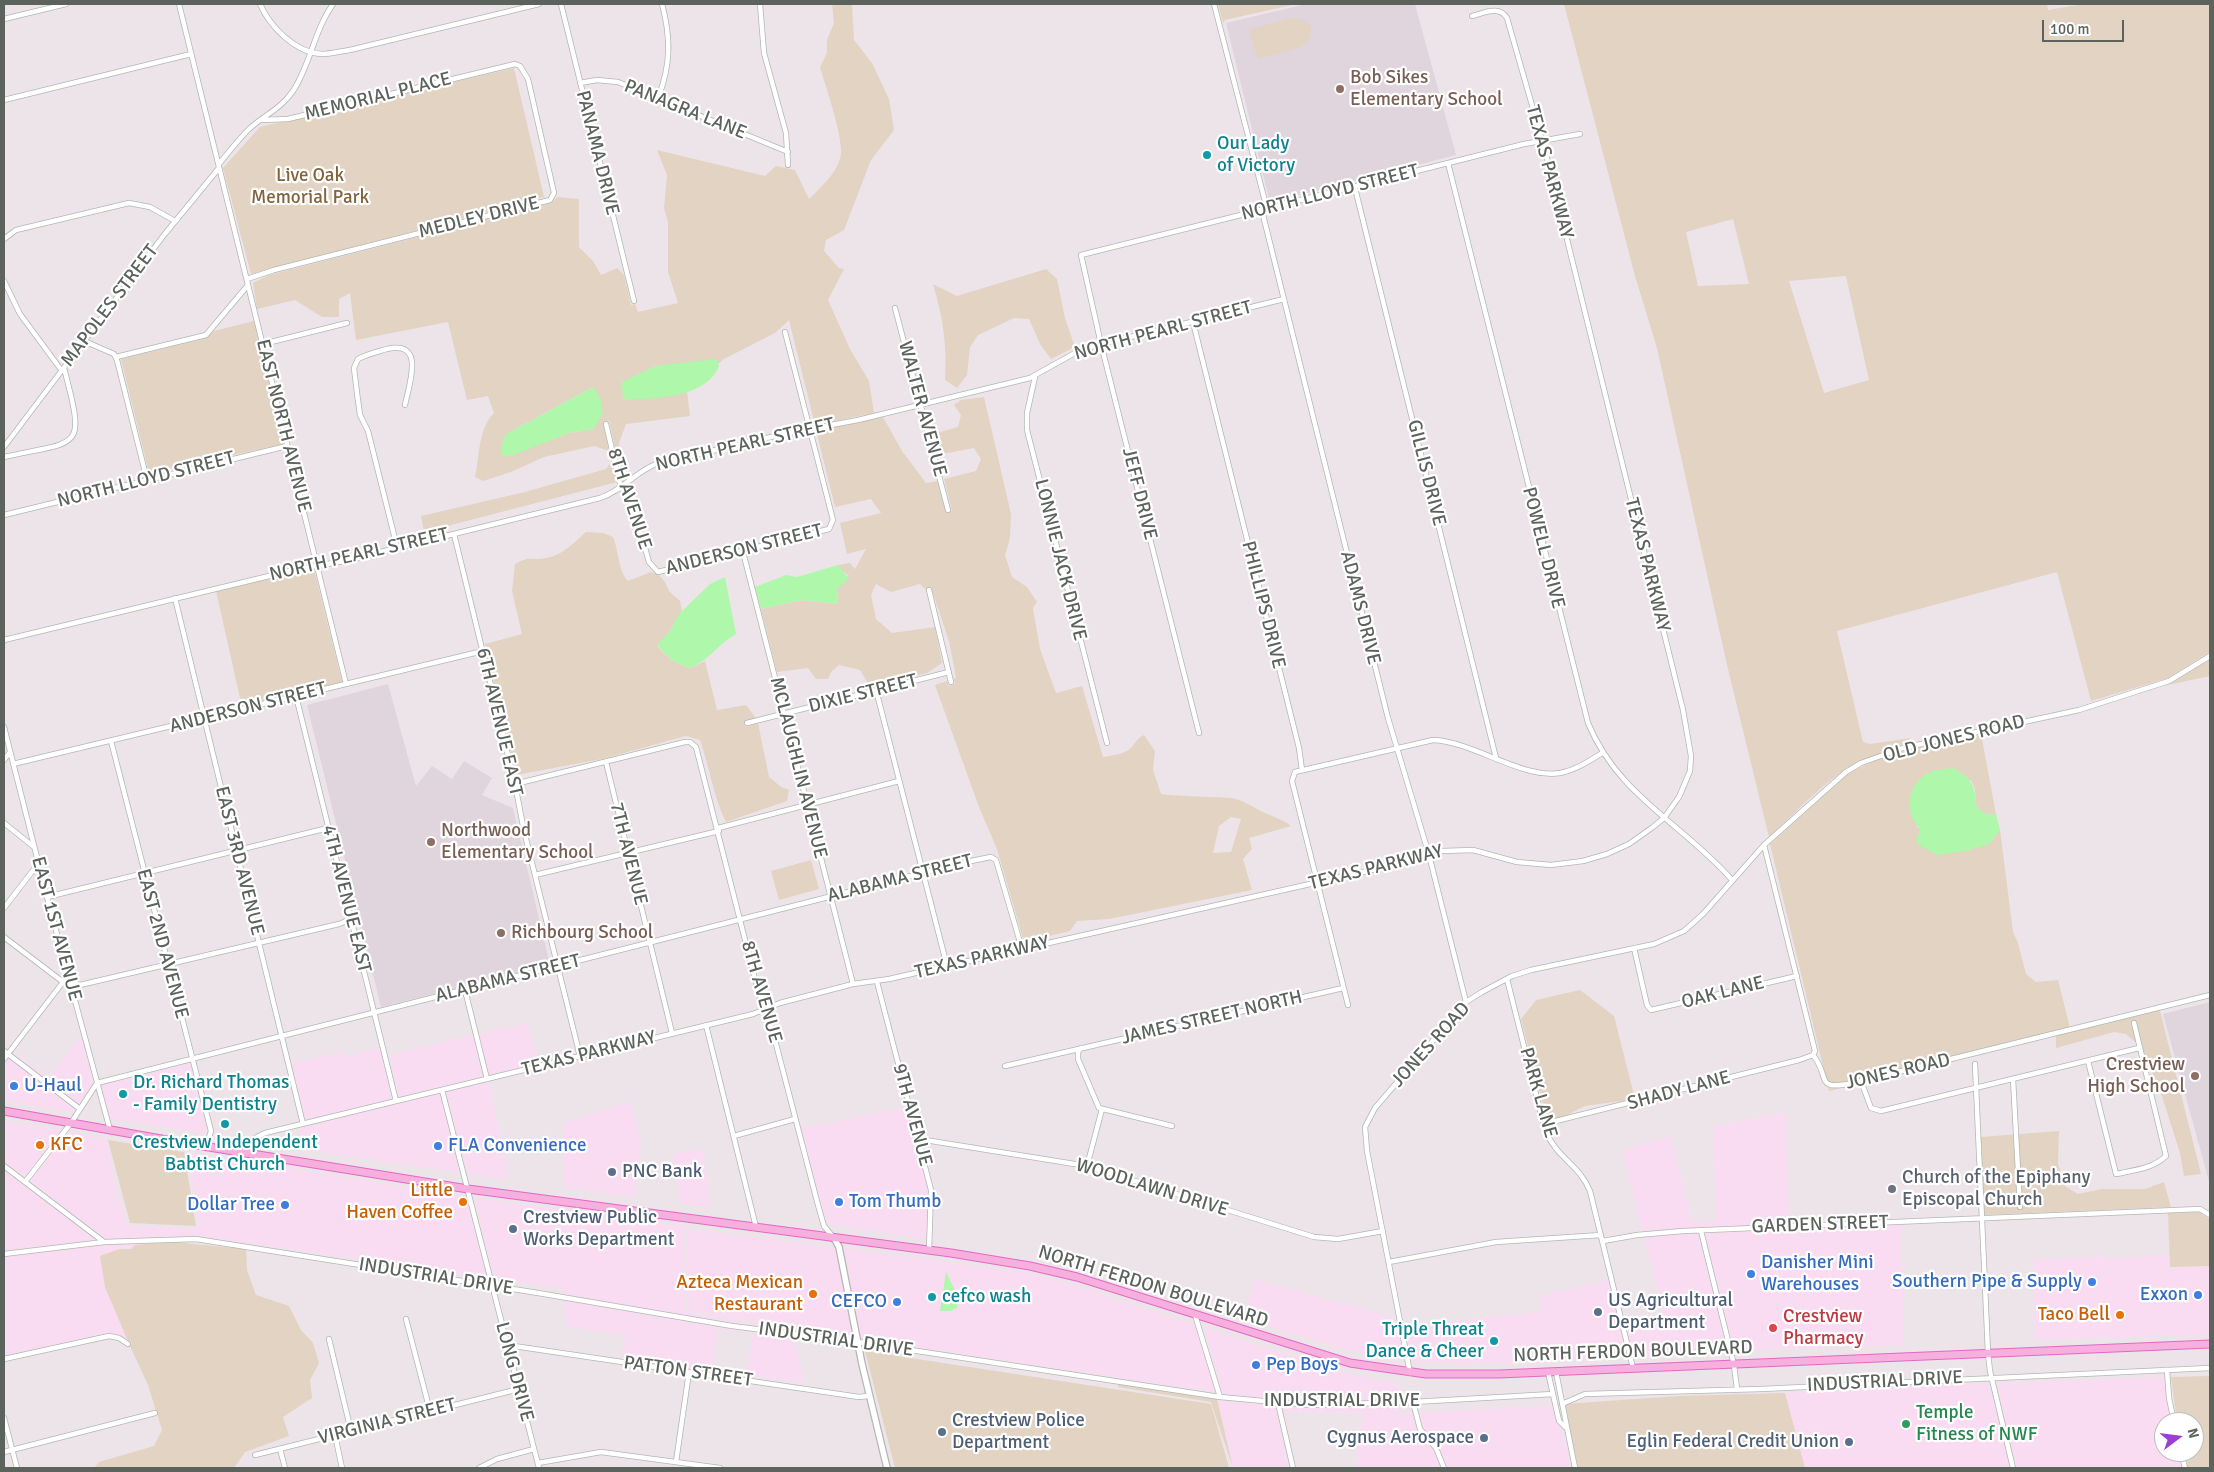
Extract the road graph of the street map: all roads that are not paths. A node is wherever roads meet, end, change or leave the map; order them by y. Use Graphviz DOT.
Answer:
graph roads {
  1 [pos="66,4"];
  2 [pos="179,4"];
  3 [pos="260,4"];
  4 [pos="333,4"];
  5 [pos="539,4"];
  6 [pos="562,4"];
  7 [pos="662,4"];
  8 [pos="760,4"];
  9 [pos="1214,4"];
  10 [pos="1472,16"];
  11 [pos="4,19"];
  12 [pos="312,52"];
  13 [pos="191,54"];
  14 [pos="495,68"];
  15 [pos="580,83"];
  16 [pos="658,98"];
  17 [pos="4,100"];
  18 [pos="261,120"];
  19 [pos="1580,134"];
  20 [pos="1541,141"];
  21 [pos="788,152"];
  22 [pos="1448,163"];
  23 [pos="788,165"];
  24 [pos="219,166"];
  25 [pos="1355,188"];
  26 [pos="1264,210"];
  27 [pos="175,221"];
  28 [pos="4,239"];
  29 [pos="1081,255"];
  30 [pos="247,279"];
  31 [pos="4,281"];
  32 [pos="248,285"];
  33 [pos="1284,299"];
  34 [pos="634,301"];
  35 [pos="895,308"];
  36 [pos="1193,322"];
  37 [pos="347,323"];
  38 [pos="785,332"];
  39 [pos="84,342"];
  40 [pos="262,344"];
  41 [pos="1101,344"];
  42 [pos="116,357"];
  43 [pos="63,370"];
  44 [pos="1035,376"];
  45 [pos="920,404"];
  46 [pos="405,405"];
  47 [pos="606,424"];
  48 [pos="810,429"];
  49 [pos="287,446"];
  50 [pos="4,447"];
  51 [pos="4,457"];
  52 [pos="147,480"];
  53 [pos="621,488"];
  54 [pos="948,510"];
  55 [pos="4,515"];
  56 [pos="454,534"];
  57 [pos="397,547"];
  58 [pos="743,552"];
  59 [pos="317,565"];
  60 [pos="656,571"];
  61 [pos="929,590"];
  62 [pos="175,598"];
  63 [pos="4,640"];
  64 [pos="483,651"];
  65 [pos="2210,656"];
  66 [pos="949,672"];
  67 [pos="951,682"];
  68 [pos="346,684"];
  69 [pos="876,690"];
  70 [pos="296,696"];
  71 [pos="784,713"];
  72 [pos="204,719"];
  73 [pos="747,723"];
  74 [pos="4,728"];
  75 [pos="1199,733"];
  76 [pos="111,741"];
  77 [pos="1107,743"];
  78 [pos="1396,747"];
  79 [pos="10,752"];
  80 [pos="1602,753"];
  81 [pos="1496,758"];
  82 [pos="4,760"];
  83 [pos="606,762"];
  84 [pos="13,764"];
  85 [pos="1302,770"];
  86 [pos="899,781"];
  87 [pos="515,784"];
  88 [pos="807,805"];
  89 [pos="1664,818"];
  90 [pos="4,824"];
  91 [pos="328,828"];
  92 [pos="719,829"];
  93 [pos="1764,845"];
  94 [pos="34,846"];
  95 [pos="236,852"];
  96 [pos="628,853"];
  97 [pos="1429,855"];
  98 [pos="38,864"];
  99 [pos="144,873"];
  100 [pos="923,873"];
  101 [pos="535,875"];
  102 [pos="1732,880"];
  103 [pos="1317,882"];
  104 [pos="46,897"];
  105 [pos="831,897"];
  106 [pos="4,908"];
  107 [pos="351,918"];
  108 [pos="741,920"];
  109 [pos="4,937"];
  110 [pos="259,943"];
  111 [pos="650,943"];
  112 [pos="1634,948"];
  113 [pos="1022,949"];
  114 [pos="167,965"];
  115 [pos="557,966"];
  116 [pos="947,966"];
  117 [pos="1797,976"];
  118 [pos="1507,979"];
  119 [pos="63,982"];
  120 [pos="877,982"];
  121 [pos="853,984"];
  122 [pos="70,985"];
  123 [pos="1343,988"];
  124 [pos="465,990"];
  125 [pos="2210,995"];
  126 [pos="1466,1002"];
  127 [pos="1348,1005"];
  128 [pos="765,1009"];
  129 [pos="375,1013"];
  130 [pos="2134,1023"];
  131 [pos="706,1025"];
  132 [pos="672,1033"];
  133 [pos="282,1036"];
  134 [pos="1082,1048"];
  135 [pos="2139,1048"];
  136 [pos="6,1052"];
  137 [pos="1813,1055"];
  138 [pos="580,1056"];
  139 [pos="4,1059"];
  140 [pos="193,1059"];
  141 [pos="2088,1061"];
  142 [pos="1975,1064"];
  143 [pos="1005,1066"];
  144 [pos="487,1079"];
  145 [pos="2013,1080"];
  146 [pos="1862,1081"];
  147 [pos="97,1084"];
  148 [pos="1976,1089"];
  149 [pos="442,1090"];
  150 [pos="396,1101"];
  151 [pos="80,1109"];
  152 [pos="1102,1109"];
  153 [pos="4,1111"];
  154 [pos="796,1119"];
  155 [pos="71,1123"];
  156 [pos="302,1124"];
  157 [pos="1544,1124"];
  158 [pos="1172,1126"];
  159 [pos="110,1130"];
  160 [pos="734,1136"];
  161 [pos="919,1139"];
  162 [pos="206,1147"];
  163 [pos="244,1153"];
  164 [pos="4,1166"];
  165 [pos="1087,1166"];
  166 [pos="25,1182"];
  167 [pos="468,1189"];
  168 [pos="2020,1207"];
  169 [pos="2210,1215"];
  170 [pos="1981,1218"];
  171 [pos="756,1227"];
  172 [pos="1383,1231"];
  173 [pos="1701,1231"];
  174 [pos="1601,1235"];
  175 [pos="834,1238"];
  176 [pos="104,1242"];
  177 [pos="1603,1242"];
  178 [pos="929,1250"];
  179 [pos="4,1254"];
  180 [pos="1389,1262"];
  181 [pos="492,1286"];
  182 [pos="1196,1315"];
  183 [pos="406,1319"];
  184 [pos="329,1339"];
  185 [pos="858,1342"];
  186 [pos="128,1344"];
  187 [pos="2210,1344"];
  188 [pos="507,1345"];
  189 [pos="1988,1353"];
  190 [pos="4,1360"];
  191 [pos="1734,1364"];
  192 [pos="1633,1368"];
  193 [pos="2210,1368"];
  194 [pos="2167,1370"];
  195 [pos="689,1372"];
  196 [pos="1552,1372"];
  197 [pos="1410,1373"];
  198 [pos="1991,1377"];
  199 [pos="519,1389"];
  200 [pos="1737,1389"];
  201 [pos="1553,1394"];
  202 [pos="868,1396"];
  203 [pos="1220,1397"];
  204 [pos="1413,1402"];
  205 [pos="1278,1403"];
  206 [pos="1562,1404"];
  207 [pos="430,1411"];
  208 [pos="2172,1412"];
  209 [pos="155,1413"];
  210 [pos="4,1418"];
  211 [pos="1564,1426"];
  212 [pos="352,1431"];
  213 [pos="335,1435"];
  214 [pos="280,1449"];
  215 [pos="534,1449"];
  216 [pos="12,1450"];
  217 [pos="4,1452"];
  218 [pos="255,1455"];
  219 [pos="676,1462"];
  220 [pos="538,1466"];
  221 [pos="17,1468"];
  222 [pos="285,1468"];
  223 [pos="342,1468"];
  224 [pos="479,1468"];
  225 [pos="720,1468"];
  226 [pos="887,1468"];
  227 [pos="1293,1468"];
  228 [pos="1444,1468"];
  229 [pos="1574,1468"];
  230 [pos="2013,1468"];
  1 -- 11 [label="street"];
  2 -- 13 [label="street, EAST NORTH AVENUE"];
  3 -- 12 [label="street"];
  4 -- 12 [label="street, MAPOLES STREET"];
  5 -- 12 [label="street"];
  6 -- 15 [label="street, PANAMA DRIVE"];
  7 -- 16 [label="street"];
  8 -- 21 [label="street"];
  9 -- 26 [label="street, ADAMS DRIVE"];
  10 -- 20 [label="street, TEXAS PARKWAY"];
  12 -- 18 [label="street, MAPOLES STREET"];
  13 -- 17 [label="street"];
  13 -- 24 [label="street, EAST NORTH AVENUE"];
  14 -- 18 [label="street, MEMORIAL PLACE"];
  14 -- 30 [label="street, MEDLEY DRIVE"];
  15 -- 16 [label="street, PANAGRA LANE"];
  15 -- 34 [label="street, PANAMA DRIVE"];
  16 -- 21 [label="street, PANAGRA LANE"];
  18 -- 24 [label="street, MAPOLES STREET"];
  19 -- 20 [label="street, NORTH LLOYD STREET"];
  20 -- 22 [label="street, NORTH LLOYD STREET"];
  20 -- 89 [label="street, TEXAS PARKWAY"];
  21 -- 23 [label="street"];
  22 -- 25 [label="street, NORTH LLOYD STREET"];
  22 -- 80 [label="street, POWELL DRIVE"];
  24 -- 27 [label="street, MAPOLES STREET"];
  24 -- 30 [label="street, EAST NORTH AVENUE"];
  25 -- 26 [label="street, NORTH LLOYD STREET"];
  25 -- 81 [label="street, GILLIS DRIVE"];
  26 -- 29 [label="street, NORTH LLOYD STREET"];
  26 -- 33 [label="street, ADAMS DRIVE"];
  27 -- 28 [label="street"];
  27 -- 39 [label="street, MAPOLES STREET"];
  29 -- 41 [label="street, JEFF DRIVE"];
  30 -- 32 [label="street, EAST NORTH AVENUE"];
  31 -- 43 [label="street"];
  32 -- 40 [label="street, EAST NORTH AVENUE"];
  32 -- 42 [label="street"];
  33 -- 36 [label="street, NORTH PEARL STREET"];
  33 -- 78 [label="street, ADAMS DRIVE"];
  35 -- 45 [label="street, WALTER AVENUE"];
  36 -- 41 [label="street, NORTH PEARL STREET"];
  36 -- 85 [label="street, PHILLIPS DRIVE"];
  37 -- 40 [label="street"];
  38 -- 48 [label="street"];
  39 -- 42 [label="street"];
  39 -- 43 [label="street, MAPOLES STREET"];
  40 -- 49 [label="street, EAST NORTH AVENUE"];
  41 -- 44 [label="street, NORTH PEARL STREET"];
  41 -- 75 [label="street, JEFF DRIVE"];
  42 -- 52 [label="street"];
  43 -- 50 [label="street, MAPOLES STREET"];
  43 -- 51 [label="street"];
  44 -- 45 [label="street, NORTH PEARL STREET"];
  44 -- 77 [label="street, LONNIE JACK DRIVE"];
  45 -- 48 [label="street, NORTH PEARL STREET"];
  45 -- 54 [label="street, WALTER AVENUE"];
  46 -- 57 [label="street"];
  47 -- 53 [label="street, 8TH AVENUE"];
  48 -- 53 [label="street, NORTH PEARL STREET"];
  48 -- 58 [label="street, ANDERSON STREET"];
  49 -- 52 [label="street, NORTH LLOYD STREET"];
  49 -- 59 [label="street, EAST NORTH AVENUE"];
  52 -- 55 [label="street, NORTH LLOYD STREET"];
  53 -- 56 [label="street, NORTH PEARL STREET"];
  53 -- 60 [label="street, 8TH AVENUE"];
  56 -- 57 [label="street, NORTH PEARL STREET"];
  56 -- 64 [label="street, 6TH AVENUE EAST"];
  57 -- 59 [label="street, NORTH PEARL STREET"];
  58 -- 60 [label="street, ANDERSON STREET"];
  58 -- 71 [label="street, MCLAUGHLIN AVENUE"];
  59 -- 62 [label="street, NORTH PEARL STREET"];
  59 -- 68 [label="street, EAST NORTH AVENUE"];
  61 -- 66 [label="street"];
  62 -- 63 [label="street, NORTH PEARL STREET"];
  62 -- 72 [label="street, EAST 3RD AVENUE"];
  64 -- 68 [label="street, ANDERSON STREET"];
  64 -- 87 [label="street, 6TH AVENUE EAST"];
  65 -- 93 [label="street, OLD JONES ROAD"];
  66 -- 67 [label="street"];
  66 -- 69 [label="street, DIXIE STREET"];
  68 -- 70 [label="street, ANDERSON STREET"];
  69 -- 71 [label="street, DIXIE STREET"];
  69 -- 86 [label="street"];
  70 -- 72 [label="street, ANDERSON STREET"];
  70 -- 91 [label="street, 4TH AVENUE EAST"];
  71 -- 73 [label="street, DIXIE STREET"];
  71 -- 88 [label="street, MCLAUGHLIN AVENUE"];
  72 -- 76 [label="street, ANDERSON STREET"];
  72 -- 95 [label="street, EAST 3RD AVENUE"];
  74 -- 79 [label="street, EAST 1ST AVENUE"];
  76 -- 84 [label="street, ANDERSON STREET"];
  76 -- 99 [label="street, EAST 2ND AVENUE"];
  78 -- 81 [label="street"];
  78 -- 85 [label="street"];
  78 -- 97 [label="street, ADAMS DRIVE"];
  79 -- 82 [label="street"];
  79 -- 84 [label="street, EAST 1ST AVENUE"];
  80 -- 81 [label="street"];
  80 -- 89 [label="street, POWELL DRIVE"];
  83 -- 87 [label="street"];
  83 -- 92 [label="street, 8TH AVENUE"];
  83 -- 96 [label="street, 7TH AVENUE"];
  84 -- 94 [label="street, EAST 1ST AVENUE"];
  85 -- 103 [label="street"];
  86 -- 88 [label="street"];
  86 -- 100 [label="street"];
  87 -- 101 [label="street, 6TH AVENUE EAST"];
  88 -- 92 [label="street"];
  88 -- 105 [label="street, MCLAUGHLIN AVENUE"];
  89 -- 97 [label="street, TEXAS PARKWAY"];
  89 -- 102 [label="street, POWELL DRIVE"];
  90 -- 94 [label="street"];
  91 -- 95 [label="street"];
  91 -- 107 [label="street, 4TH AVENUE EAST"];
  92 -- 96 [label="street"];
  92 -- 108 [label="street, 8TH AVENUE"];
  93 -- 102 [label="street, OLD JONES ROAD"];
  93 -- 117 [label="street, JONES ROAD"];
  94 -- 98 [label="street, EAST 1ST AVENUE"];
  95 -- 99 [label="street"];
  95 -- 110 [label="street, EAST 3RD AVENUE"];
  96 -- 101 [label="street"];
  96 -- 111 [label="street, 7TH AVENUE"];
  97 -- 103 [label="street, TEXAS PARKWAY"];
  97 -- 126 [label="street, ADAMS DRIVE"];
  98 -- 104 [label="street, EAST 1ST AVENUE"];
  98 -- 106 [label="street"];
  99 -- 104 [label="street"];
  99 -- 114 [label="street, EAST 2ND AVENUE"];
  100 -- 105 [label="street, ALABAMA STREET"];
  100 -- 113 [label="street, ALABAMA STREET"];
  100 -- 116 [label="street"];
  101 -- 115 [label="street, 6TH AVENUE EAST"];
  102 -- 112 [label="street, JONES ROAD"];
  103 -- 113 [label="street, TEXAS PARKWAY"];
  103 -- 123 [label="street"];
  104 -- 122 [label="street, EAST 1ST AVENUE"];
  105 -- 108 [label="street, ALABAMA STREET"];
  105 -- 121 [label="street, MCLAUGHLIN AVENUE"];
  107 -- 110 [label="street"];
  107 -- 129 [label="street, 4TH AVENUE EAST"];
  108 -- 111 [label="street, ALABAMA STREET"];
  108 -- 128 [label="street, 8TH AVENUE"];
  109 -- 119 [label="street"];
  110 -- 114 [label="street"];
  110 -- 133 [label="street, EAST 3RD AVENUE"];
  111 -- 115 [label="street, ALABAMA STREET"];
  111 -- 132 [label="street, 7TH AVENUE"];
  112 -- 117 [label="street, OAK LANE"];
  112 -- 118 [label="street, JONES ROAD"];
  113 -- 116 [label="street, TEXAS PARKWAY"];
  114 -- 122 [label="street"];
  114 -- 140 [label="street, EAST 2ND AVENUE"];
  115 -- 124 [label="street, ALABAMA STREET"];
  115 -- 138 [label="street, 6TH AVENUE EAST"];
  116 -- 120 [label="street, TEXAS PARKWAY"];
  117 -- 137 [label="street, JONES ROAD"];
  118 -- 126 [label="street, JONES ROAD"];
  118 -- 157 [label="street, PARK LANE"];
  119 -- 122 [label="street"];
  119 -- 136 [label="street"];
  120 -- 121 [label="street, TEXAS PARKWAY"];
  120 -- 161 [label="street, 9TH AVENUE"];
  121 -- 128 [label="street, TEXAS PARKWAY"];
  122 -- 147 [label="street, EAST 1ST AVENUE"];
  123 -- 127 [label="street"];
  123 -- 134 [label="street, JAMES STREET NORTH"];
  124 -- 129 [label="street, ALABAMA STREET"];
  124 -- 144 [label="street"];
  125 -- 146 [label="street, JONES ROAD"];
  126 -- 172 [label="street, JONES ROAD"];
  128 -- 131 [label="street, TEXAS PARKWAY"];
  128 -- 154 [label="street, 8TH AVENUE"];
  129 -- 133 [label="street, ALABAMA STREET"];
  129 -- 150 [label="street, 4TH AVENUE EAST"];
  130 -- 135 [label="street"];
  131 -- 132 [label="street, TEXAS PARKWAY"];
  131 -- 160 [label="street"];
  132 -- 138 [label="street, TEXAS PARKWAY"];
  133 -- 140 [label="street, ALABAMA STREET"];
  133 -- 156 [label="street, EAST 3RD AVENUE"];
  134 -- 143 [label="street, JAMES STREET NORTH"];
  134 -- 152 [label="street"];
  135 -- 141 [label="street"];
  135 -- 141 [label="street"];
  136 -- 139 [label="street"];
  136 -- 151 [label="street"];
  137 -- 146 [label="street, JONES ROAD"];
  137 -- 157 [label="street, SHADY LANE"];
  138 -- 144 [label="street, TEXAS PARKWAY"];
  140 -- 147 [label="street, ALABAMA STREET"];
  140 -- 162 [label="street, EAST 2ND AVENUE"];
  141 -- 145 [label="street"];
  142 -- 148 [label="street"];
  144 -- 149 [label="street, TEXAS PARKWAY"];
  145 -- 148 [label="street"];
  145 -- 168 [label="street"];
  146 -- 148 [label="street"];
  147 -- 151 [label="street"];
  147 -- 159 [label="street, EAST 1ST AVENUE"];
  148 -- 170 [label="street"];
  149 -- 150 [label="street, TEXAS PARKWAY"];
  149 -- 167 [label="street, LONG DRIVE"];
  150 -- 156 [label="street, TEXAS PARKWAY"];
  151 -- 155 [label="street"];
  152 -- 158 [label="street"];
  152 -- 165 [label="street"];
  153 -- 155 [label="main road, NORTH FERDON BOULEVARD"];
  154 -- 160 [label="street"];
  154 -- 175 [label="street, 8TH AVENUE"];
  155 -- 159 [label="main road, NORTH FERDON BOULEVARD"];
  155 -- 166 [label="street"];
  156 -- 163 [label="street, TEXAS PARKWAY"];
  157 -- 174 [label="street, PARK LANE"];
  159 -- 162 [label="main road, NORTH FERDON BOULEVARD"];
  160 -- 171 [label="street"];
  161 -- 165 [label="street, WOODLAWN DRIVE"];
  161 -- 178 [label="street, 9TH AVENUE"];
  162 -- 163 [label="main road, NORTH FERDON BOULEVARD"];
  163 -- 167 [label="main road, NORTH FERDON BOULEVARD"];
  164 -- 166 [label="street"];
  165 -- 172 [label="street, WOODLAWN DRIVE"];
  166 -- 176 [label="street"];
  167 -- 171 [label="main road, NORTH FERDON BOULEVARD"];
  167 -- 181 [label="street, LONG DRIVE"];
  169 -- 170 [label="street, GARDEN STREET"];
  170 -- 173 [label="street, GARDEN STREET"];
  170 -- 189 [label="street"];
  171 -- 175 [label="main road, NORTH FERDON BOULEVARD"];
  172 -- 180 [label="street, JONES ROAD"];
  173 -- 177 [label="street, GARDEN STREET"];
  173 -- 191 [label="street"];
  174 -- 177 [label="street, PARK LANE"];
  174 -- 180 [label="street"];
  175 -- 178 [label="main road, NORTH FERDON BOULEVARD"];
  175 -- 185 [label="street"];
  176 -- 179 [label="street, INDUSTRIAL DRIVE"];
  176 -- 181 [label="street, INDUSTRIAL DRIVE"];
  177 -- 192 [label="street, PARK LANE"];
  178 -- 182 [label="main road, NORTH FERDON BOULEVARD"];
  180 -- 197 [label="street, JONES ROAD"];
  181 -- 185 [label="street, INDUSTRIAL DRIVE"];
  181 -- 188 [label="street, LONG DRIVE"];
  182 -- 197 [label="main road, NORTH FERDON BOULEVARD"];
  182 -- 203 [label="street"];
  183 -- 207 [label="street"];
  184 -- 212 [label="street"];
  185 -- 202 [label="street"];
  185 -- 203 [label="street, INDUSTRIAL DRIVE"];
  186 -- 190 [label="street"];
  187 -- 189 [label="main road, NORTH FERDON BOULEVARD"];
  188 -- 195 [label="street, PATTON STREET"];
  188 -- 199 [label="street, LONG DRIVE"];
  189 -- 191 [label="main road, NORTH FERDON BOULEVARD"];
  189 -- 198 [label="street"];
  191 -- 192 [label="main road, NORTH FERDON BOULEVARD"];
  191 -- 200 [label="street"];
  192 -- 196 [label="main road, NORTH FERDON BOULEVARD"];
  193 -- 194 [label="street, INDUSTRIAL DRIVE"];
  194 -- 198 [label="street, INDUSTRIAL DRIVE"];
  194 -- 208 [label="street"];
  195 -- 202 [label="street, PATTON STREET"];
  195 -- 219 [label="street"];
  196 -- 197 [label="main road, NORTH FERDON BOULEVARD"];
  196 -- 201 [label="street"];
  196 -- 206 [label="street"];
  198 -- 200 [label="street, INDUSTRIAL DRIVE"];
  198 -- 230 [label="street"];
  199 -- 207 [label="street, VIRGINIA STREET"];
  199 -- 215 [label="street, LONG DRIVE"];
  200 -- 206 [label="street, INDUSTRIAL DRIVE"];
  201 -- 204 [label="street, INDUSTRIAL DRIVE"];
  201 -- 211 [label="street"];
  202 -- 226 [label="street"];
  203 -- 205 [label="street, INDUSTRIAL DRIVE"];
  204 -- 205 [label="street, INDUSTRIAL DRIVE"];
  204 -- 228 [label="street"];
  205 -- 227 [label="street"];
  206 -- 211 [label="street"];
  207 -- 212 [label="street, VIRGINIA STREET"];
  209 -- 216 [label="street"];
  210 -- 216 [label="street"];
  211 -- 229 [label="street"];
  212 -- 213 [label="street, VIRGINIA STREET"];
  213 -- 214 [label="street, VIRGINIA STREET"];
  213 -- 223 [label="street"];
  214 -- 218 [label="street, VIRGINIA STREET"];
  214 -- 222 [label="street"];
  215 -- 220 [label="street, LONG DRIVE"];
  215 -- 224 [label="street"];
  216 -- 217 [label="street"];
  216 -- 221 [label="street"];
  219 -- 220 [label="street"];
  219 -- 225 [label="street"];
}
